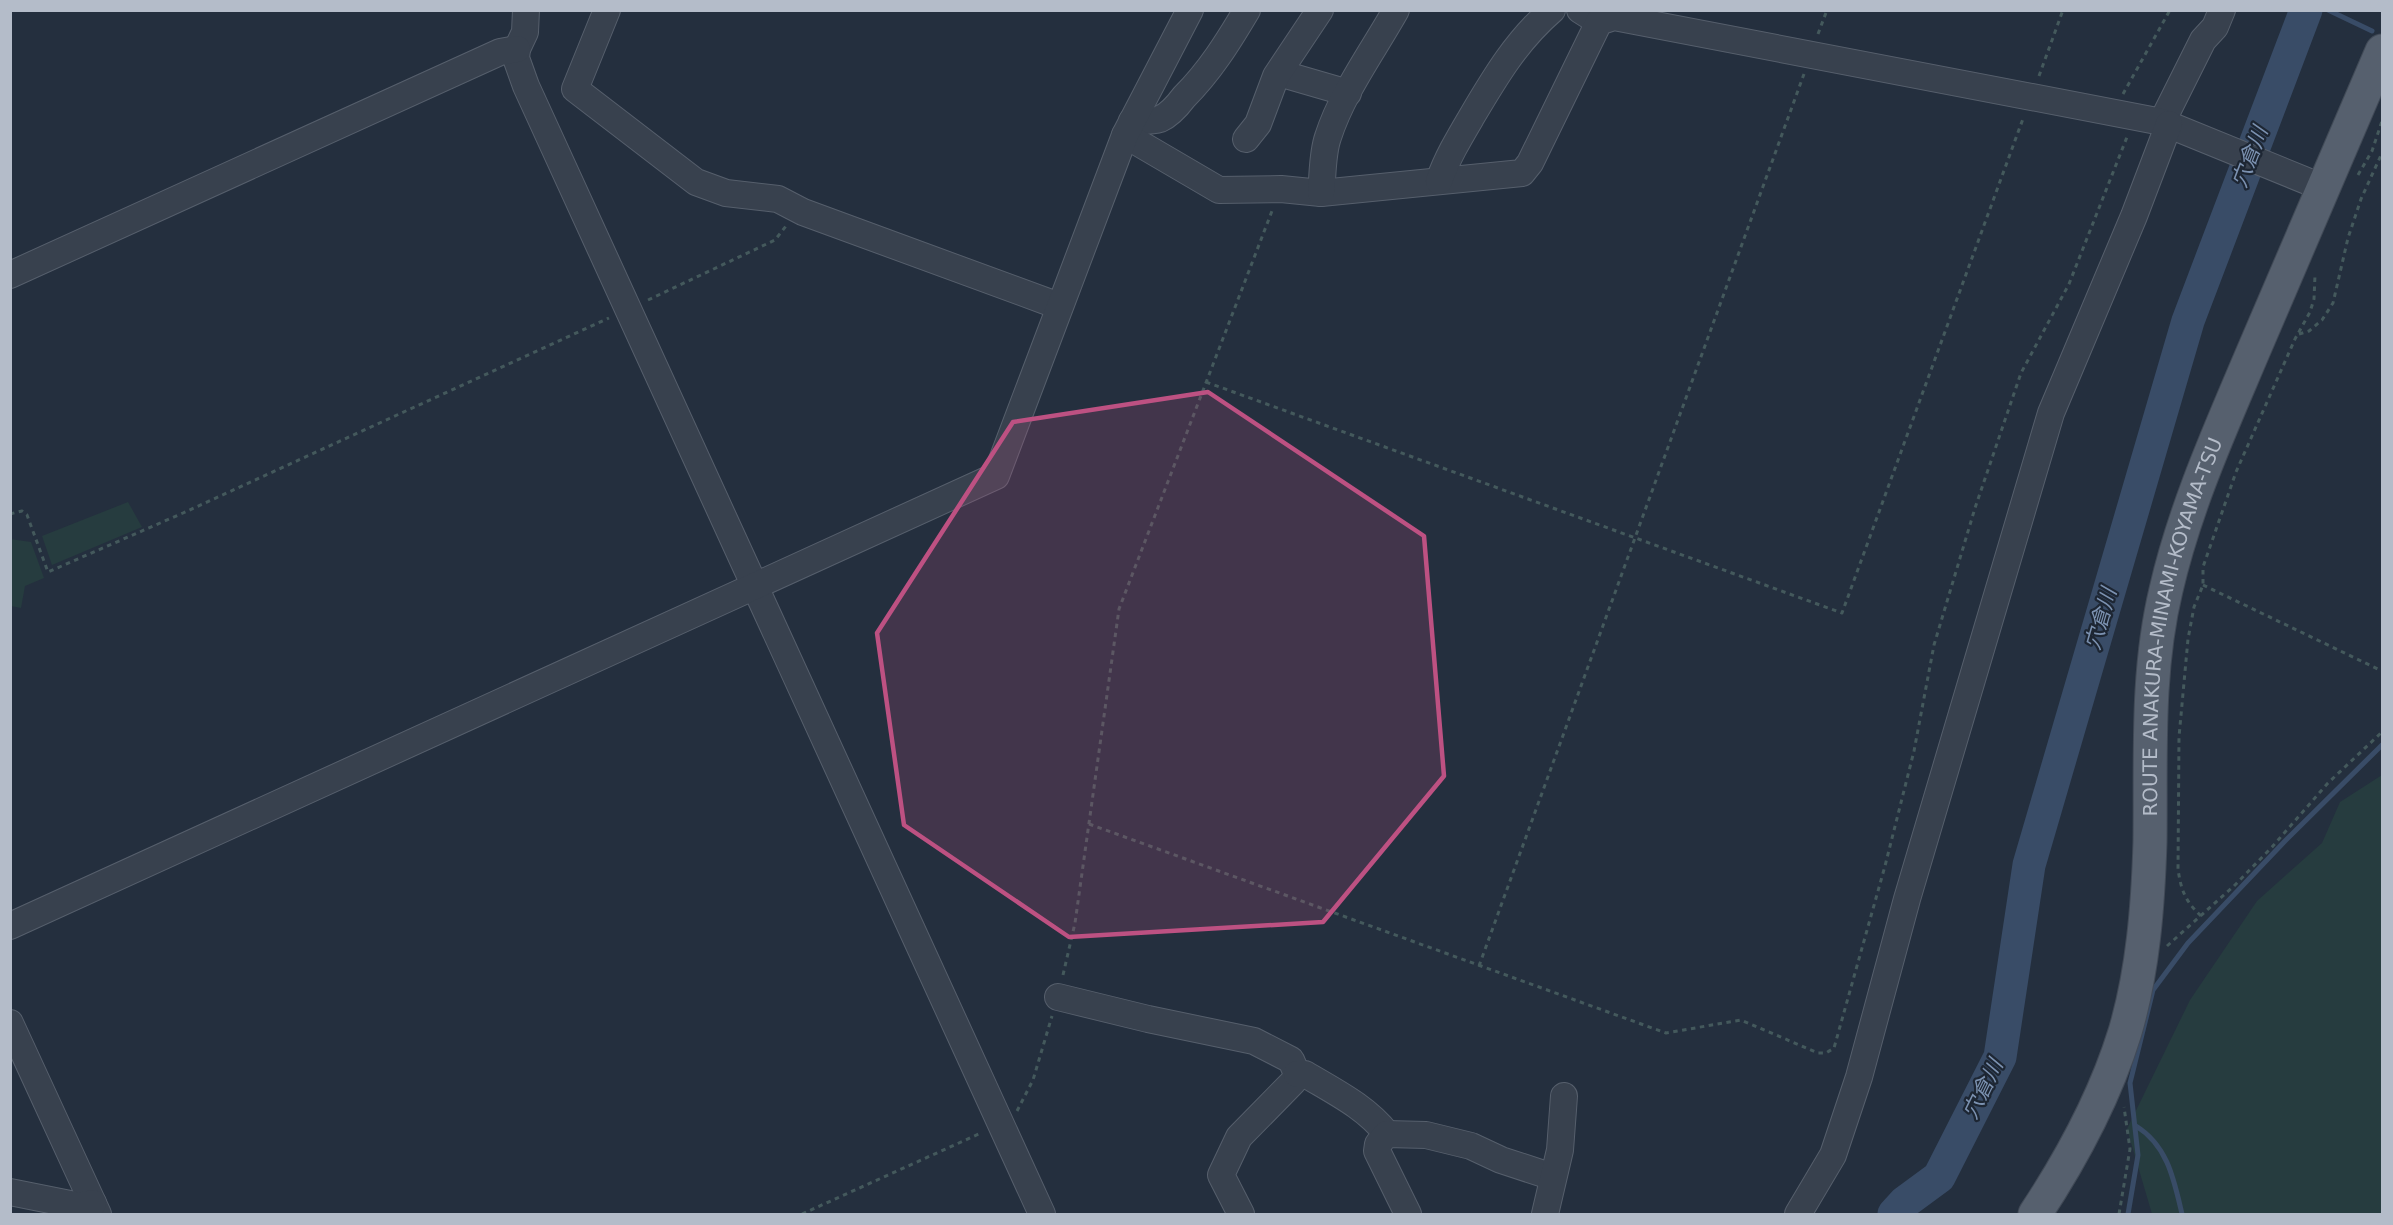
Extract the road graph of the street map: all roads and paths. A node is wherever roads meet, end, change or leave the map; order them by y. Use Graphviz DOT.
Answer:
graph roads {
  1 [pos="526,10"];
  2 [pos="607,10"];
  3 [pos="1190,10"];
  4 [pos="1246,10"];
  5 [pos="1320,10"];
  6 [pos="1396,10"];
  7 [pos="1552,10"];
  8 [pos="1827,10"];
  9 [pos="2063,10"];
  10 [pos="2170,10"];
  11 [pos="2222,10"];
  12 [pos="1589,16"];
  13 [pos="1664,18"];
  14 [pos="517,49"];
  15 [pos="2382,51"];
  16 [pos="1811,54"];
  17 [pos="1279,73"];
  18 [pos="1348,93"];
  19 [pos="2032,96"];
  20 [pos="2123,116"];
  21 [pos="2382,121"];
  22 [pos="2168,124"];
  23 [pos="1128,128"];
  24 [pos="1246,138"];
  25 [pos="2382,153"];
  26 [pos="2355,180"];
  27 [pos="1439,181"];
  28 [pos="2317,185"];
  29 [pos="1281,189"];
  30 [pos="1321,193"];
  31 [pos="797,208"];
  32 [pos="2315,273"];
  33 [pos="10,275"];
  34 [pos="1059,306"];
  35 [pos="628,309"];
  36 [pos="2297,335"];
  37 [pos="1206,382"];
  38 [pos="10,514"];
  39 [pos="1634,538"];
  40 [pos="755,585"];
  41 [pos="2203,585"];
  42 [pos="2382,671"];
  43 [pos="2382,732"];
  44 [pos="1089,824"];
  45 [pos="2202,916"];
  46 [pos="10,926"];
  47 [pos="1479,966"];
  48 [pos="2139,970"];
  49 [pos="1058,996"];
  50 [pos="10,1023"];
  51 [pos="2110,1070"];
  52 [pos="1297,1074"];
  53 [pos="1564,1096"];
  54 [pos="1001,1124"];
  55 [pos="1387,1134"];
  56 [pos="1553,1177"];
  57 [pos="10,1192"];
  58 [pos="95,1209"];
  59 [pos="802,1215"];
  60 [pos="1042,1215"];
  61 [pos="1241,1215"];
  62 [pos="1408,1215"];
  63 [pos="1545,1215"];
  64 [pos="1798,1215"];
  65 [pos="2035,1215"];
  66 [pos="2119,1215"];
  1 -- 14 [label="street"];
  2 -- 31 [label="street"];
  3 -- 23 [label="street"];
  4 -- 23 [label="street"];
  5 -- 17 [label="street"];
  6 -- 18 [label="street"];
  7 -- 27 [label="street"];
  8 -- 16 [label="path"];
  9 -- 19 [label="path"];
  10 -- 20 [label="path"];
  11 -- 22 [label="street"];
  12 -- 13 [label="street"];
  12 -- 27 [label="street"];
  13 -- 16 [label="street"];
  14 -- 33 [label="street"];
  14 -- 35 [label="street"];
  15 -- 28 [label="main road, ROUTE ANAKURA-MINAMI-KOYAMA-TSU"];
  16 -- 19 [label="street"];
  16 -- 39 [label="path"];
  17 -- 18 [label="street"];
  17 -- 24 [label="street"];
  18 -- 30 [label="street"];
  19 -- 20 [label="street"];
  19 -- 39 [label="path"];
  20 -- 22 [label="street"];
  20 -- 47 [label="path"];
  21 -- 26 [label="path"];
  22 -- 28 [label="street"];
  22 -- 64 [label="street"];
  23 -- 29 [label="street"];
  23 -- 34 [label="street"];
  25 -- 36 [label="path"];
  27 -- 30 [label="street"];
  28 -- 48 [label="main road, ROUTE ANAKURA-MINAMI-KOYAMA-TSU"];
  29 -- 30 [label="street"];
  29 -- 37 [label="path"];
  31 -- 34 [label="street"];
  31 -- 35 [label="path"];
  32 -- 36 [label="path"];
  34 -- 40 [label="street"];
  35 -- 38 [label="path"];
  35 -- 40 [label="street"];
  36 -- 41 [label="path"];
  37 -- 39 [label="path"];
  37 -- 44 [label="path"];
  39 -- 47 [label="path"];
  40 -- 46 [label="street"];
  40 -- 54 [label="street"];
  41 -- 42 [label="path"];
  41 -- 45 [label="path"];
  43 -- 45 [label="path"];
  44 -- 47 [label="path"];
  44 -- 49 [label="path"];
  45 -- 48 [label="path"];
  48 -- 51 [label="main road, ROUTE ANAKURA-MINAMI-KOYAMA-TSU"];
  49 -- 52 [label="street"];
  49 -- 54 [label="path"];
  50 -- 58 [label="street"];
  51 -- 65 [label="main road, ROUTE ANAKURA-MINAMI-KOYAMA-TSU"];
  51 -- 66 [label="path"];
  52 -- 55 [label="street"];
  52 -- 61 [label="street"];
  53 -- 56 [label="street"];
  54 -- 59 [label="path"];
  54 -- 60 [label="street"];
  55 -- 56 [label="street"];
  55 -- 62 [label="street"];
  56 -- 63 [label="street"];
  57 -- 58 [label="street"];
}
